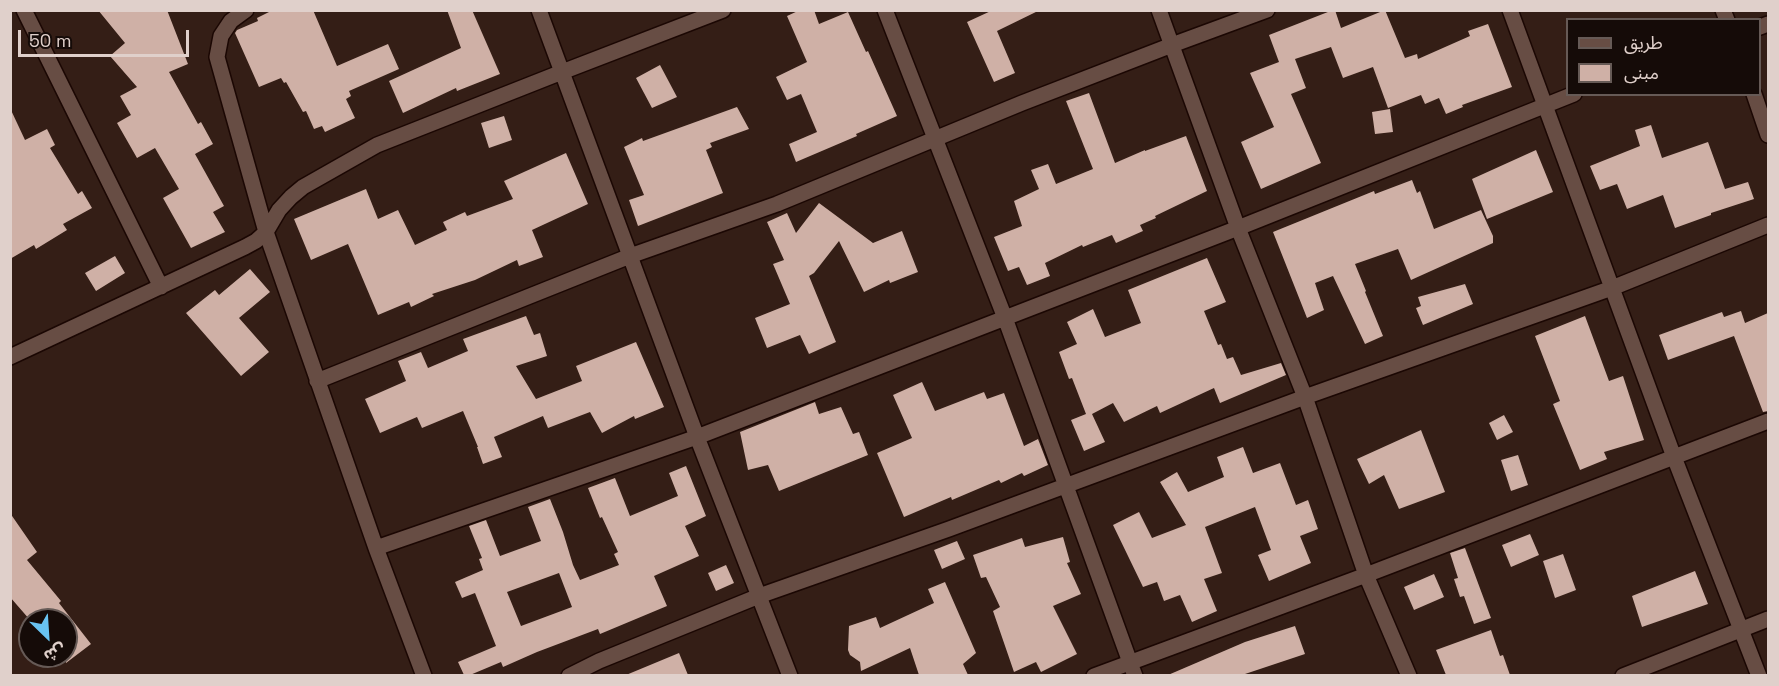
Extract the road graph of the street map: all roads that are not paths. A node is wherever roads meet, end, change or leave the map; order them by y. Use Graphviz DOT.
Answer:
graph roads {
  1 [pos="24,10"];
  2 [pos="246,10"];
  3 [pos="539,10"];
  4 [pos="723,10"];
  5 [pos="885,10"];
  6 [pos="1159,10"];
  7 [pos="1268,10"];
  8 [pos="1510,10"];
  9 [pos="1172,45"];
  10 [pos="562,72"];
  11 [pos="1569,96"];
  12 [pos="1755,96"];
  13 [pos="1544,105"];
  14 [pos="1768,135"];
  15 [pos="935,139"];
  16 [pos="1768,225"];
  17 [pos="1238,228"];
  18 [pos="266,232"];
  19 [pos="630,256"];
  20 [pos="160,287"];
  21 [pos="1612,288"];
  22 [pos="1005,318"];
  23 [pos="10,357"];
  24 [pos="317,381"];
  25 [pos="1305,396"];
  26 [pos="1768,421"];
  27 [pos="697,436"];
  28 [pos="1674,457"];
  29 [pos="1066,485"];
  30 [pos="376,548"];
  31 [pos="1366,575"];
  32 [pos="759,596"];
  33 [pos="1768,620"];
  34 [pos="1742,629"];
  35 [pos="1132,669"];
  36 [pos="424,675"];
  37 [pos="569,675"];
  38 [pos="790,675"];
  39 [pos="1094,675"];
  40 [pos="1409,675"];
  41 [pos="1623,675"];
  42 [pos="1759,675"];
  1 -- 20 [label="street"];
  2 -- 18 [label="street"];
  3 -- 10 [label="street"];
  4 -- 10 [label="street"];
  5 -- 15 [label="street"];
  6 -- 9 [label="street"];
  7 -- 9 [label="street"];
  8 -- 13 [label="street"];
  9 -- 15 [label="street"];
  9 -- 17 [label="street"];
  10 -- 18 [label="street"];
  10 -- 19 [label="street"];
  11 -- 13 [label="street"];
  12 -- 14 [label="street"];
  13 -- 17 [label="street"];
  13 -- 21 [label="street"];
  15 -- 19 [label="street"];
  15 -- 22 [label="street"];
  16 -- 21 [label="street"];
  17 -- 22 [label="street"];
  17 -- 25 [label="street"];
  18 -- 20 [label="street"];
  18 -- 24 [label="street"];
  19 -- 24 [label="street"];
  19 -- 27 [label="street"];
  20 -- 23 [label="street"];
  21 -- 25 [label="street"];
  21 -- 28 [label="street"];
  22 -- 27 [label="street"];
  22 -- 29 [label="street"];
  24 -- 30 [label="street"];
  25 -- 29 [label="street"];
  25 -- 31 [label="street"];
  26 -- 28 [label="street"];
  27 -- 30 [label="street"];
  27 -- 32 [label="street"];
  28 -- 31 [label="street"];
  28 -- 34 [label="street"];
  29 -- 32 [label="street"];
  29 -- 35 [label="street"];
  30 -- 36 [label="street"];
  31 -- 35 [label="street"];
  31 -- 40 [label="street"];
  32 -- 37 [label="street"];
  32 -- 38 [label="street"];
  33 -- 34 [label="street"];
  34 -- 41 [label="street"];
  34 -- 42 [label="street"];
  35 -- 39 [label="street"];
}
